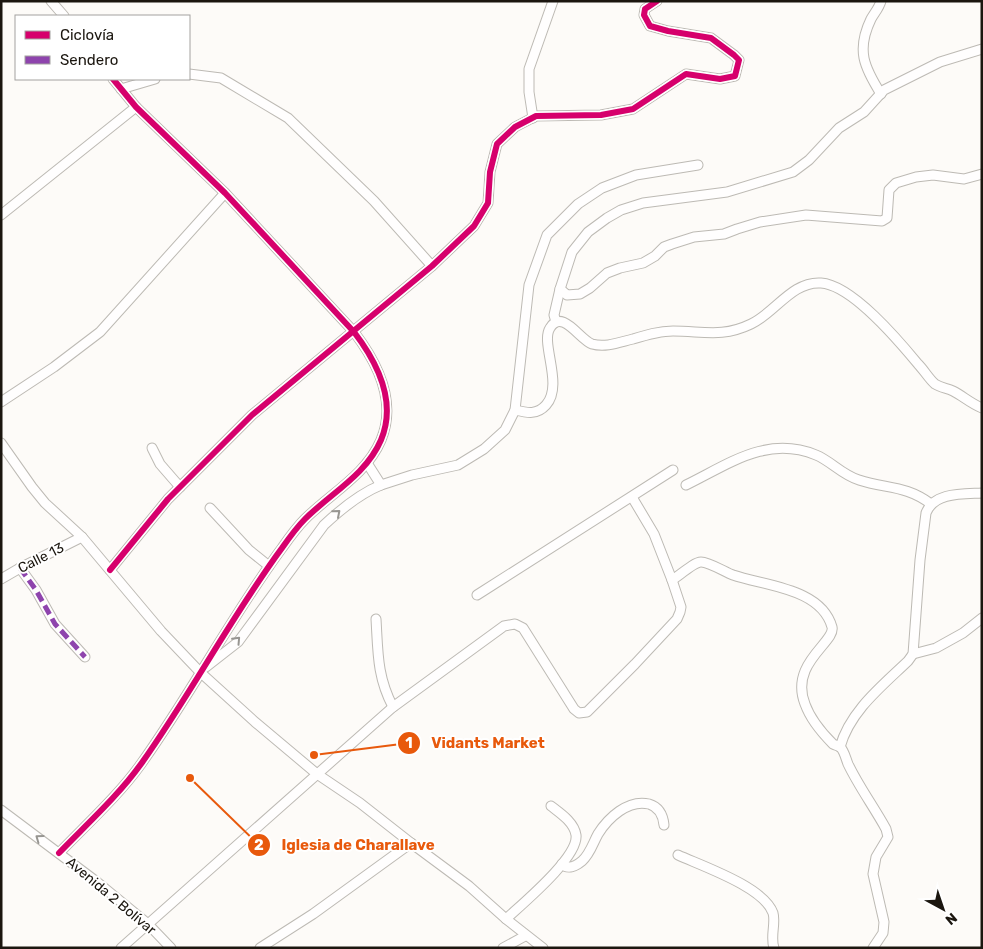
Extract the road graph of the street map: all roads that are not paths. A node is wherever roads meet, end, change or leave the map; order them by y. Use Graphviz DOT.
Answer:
graph roads {
  1 [pos="52,1"];
  2 [pos="552,1"];
  3 [pos="657,1"];
  4 [pos="881,1"];
  5 [pos="63,15"];
  6 [pos="982,49"];
  7 [pos="190,74"];
  8 [pos="114,80"];
  9 [pos="152,80"];
  10 [pos="121,89"];
  11 [pos="881,94"];
  12 [pos="136,107"];
  13 [pos="533,118"];
  14 [pos="698,165"];
  15 [pos="982,174"];
  16 [pos="225,193"];
  17 [pos="1,215"];
  18 [pos="432,266"];
  19 [pos="560,289"];
  20 [pos="556,322"];
  21 [pos="354,332"];
  22 [pos="1,402"];
  23 [pos="982,408"];
  24 [pos="516,410"];
  25 [pos="1,443"];
  26 [pos="152,448"];
  27 [pos="367,463"];
  28 [pos="673,470"];
  29 [pos="381,485"];
  30 [pos="686,485"];
  31 [pos="180,487"];
  32 [pos="982,493"];
  33 [pos="632,497"];
  34 [pos="931,504"];
  35 [pos="210,508"];
  36 [pos="82,537"];
  37 [pos="269,566"];
  38 [pos="20,568"];
  39 [pos="110,570"];
  40 [pos="1,580"];
  41 [pos="672,580"];
  42 [pos="477,595"];
  43 [pos="982,618"];
  44 [pos="376,619"];
  45 [pos="913,654"];
  46 [pos="85,657"];
  47 [pos="200,672"];
  48 [pos="393,707"];
  49 [pos="840,748"];
  50 [pos="317,774"];
  51 [pos="551,806"];
  52 [pos="2,813"];
  53 [pos="664,825"];
  54 [pos="411,843"];
  55 [pos="59,853"];
  56 [pos="678,855"];
  57 [pos="562,864"];
  58 [pos="506,920"];
  59 [pos="148,924"];
  60 [pos="525,936"];
  61 [pos="121,948"];
  62 [pos="171,948"];
  63 [pos="260,948"];
  64 [pos="503,948"];
  65 [pos="542,948"];
  66 [pos="774,948"];
  67 [pos="872,948"];
  1 -- 5 [label="street"];
  2 -- 13 [label="street"];
  3 -- 13 [label="street"];
  4 -- 11 [label="street"];
  6 -- 11 [label="street"];
  7 -- 18 [label="street"];
  8 -- 10 [label="street"];
  9 -- 10 [label="street"];
  10 -- 12 [label="street"];
  11 -- 19 [label="street"];
  12 -- 16 [label="street"];
  12 -- 17 [label="street"];
  13 -- 18 [label="street"];
  14 -- 24 [label="street"];
  15 -- 19 [label="street"];
  16 -- 21 [label="street"];
  16 -- 22 [label="street"];
  18 -- 21 [label="street"];
  19 -- 20 [label="street"];
  20 -- 23 [label="street"];
  20 -- 24 [label="street"];
  21 -- 27 [label="street"];
  21 -- 31 [label="street"];
  24 -- 29 [label="street"];
  25 -- 36 [label="street"];
  26 -- 31 [label="street"];
  27 -- 29 [label="street"];
  27 -- 37 [label="street"];
  28 -- 33 [label="street"];
  47 -- 29 [label="street, one-way"];
  30 -- 34 [label="street"];
  31 -- 39 [label="street"];
  32 -- 34 [label="street"];
  33 -- 41 [label="street"];
  33 -- 42 [label="street"];
  34 -- 45 [label="street"];
  35 -- 37 [label="street"];
  36 -- 38 [label="street, Calle 13"];
  36 -- 39 [label="street"];
  37 -- 47 [label="street"];
  38 -- 40 [label="street, Calle 13"];
  38 -- 46 [label="street"];
  39 -- 47 [label="street"];
  41 -- 48 [label="street"];
  41 -- 49 [label="street"];
  43 -- 45 [label="street"];
  44 -- 48 [label="street"];
  45 -- 49 [label="street"];
  47 -- 50 [label="street"];
  47 -- 55 [label="street"];
  48 -- 50 [label="street"];
  49 -- 67 [label="street"];
  50 -- 54 [label="street"];
  50 -- 59 [label="street"];
  51 -- 57 [label="street"];
  55 -- 52 [label="street, Avenida 2 Bolívar, one-way"];
  53 -- 57 [label="street"];
  54 -- 58 [label="street"];
  54 -- 63 [label="street"];
  55 -- 59 [label="street, Avenida 2 Bolívar"];
  56 -- 66 [label="street"];
  57 -- 58 [label="street"];
  58 -- 60 [label="street"];
  59 -- 61 [label="street"];
  59 -- 62 [label="street, Avenida 2 Bolívar"];
  60 -- 64 [label="street"];
  60 -- 65 [label="street"];
}
